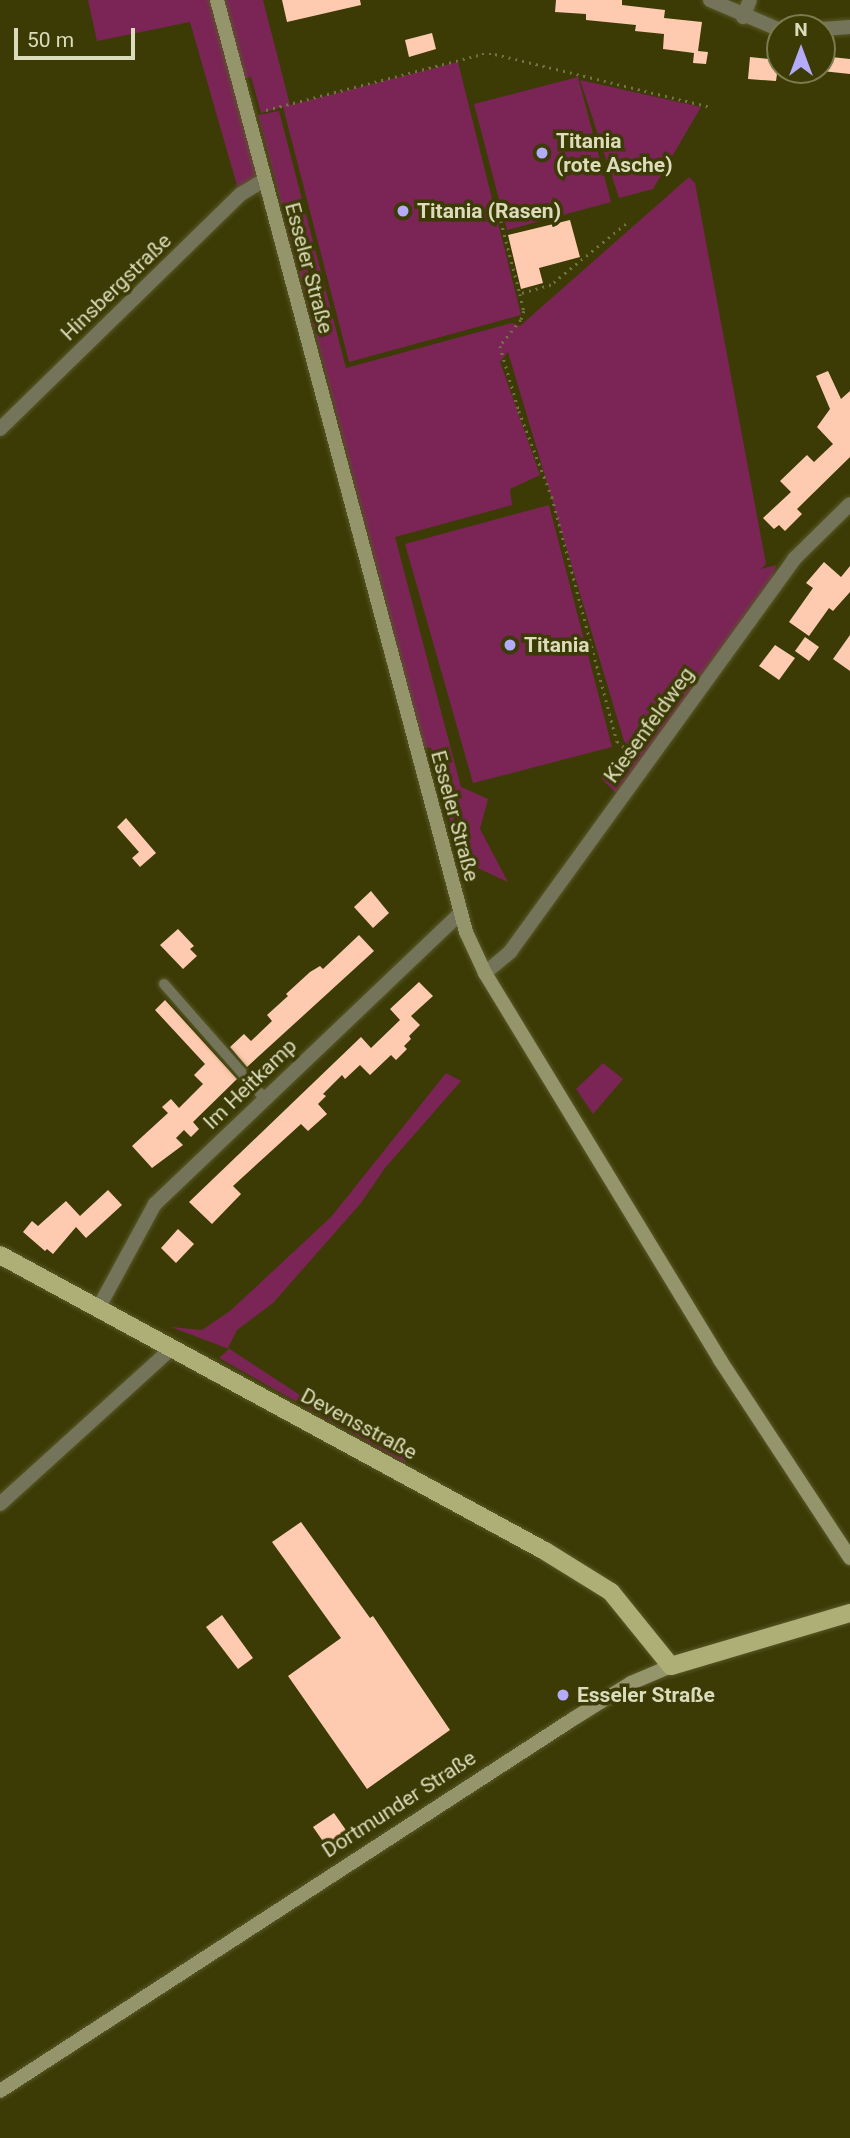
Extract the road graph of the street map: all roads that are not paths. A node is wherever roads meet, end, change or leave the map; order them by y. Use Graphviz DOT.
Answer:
graph roads {
  1 [pos="217,0"];
  2 [pos="710,0"];
  3 [pos="750,0"];
  4 [pos="743,16"];
  5 [pos="766,25"];
  6 [pos="264,180"];
  7 [pos="0,429"];
  8 [pos="850,504"];
  9 [pos="459,914"];
  10 [pos="485,973"];
  11 [pos="164,985"];
  12 [pos="265,1099"];
  13 [pos="0,1255"];
  14 [pos="99,1307"];
  15 [pos="171,1349"];
  16 [pos="0,1504"];
  17 [pos="850,1558"];
  18 [pos="850,1613"];
  19 [pos="671,1666"];
  20 [pos="0,2091"];
  1 -- 6 [label="main road, Esseler Straße"];
  2 -- 4 [label="street"];
  3 -- 4 [label="street"];
  4 -- 5 [label="street"];
  6 -- 7 [label="street, Hinsbergstraße"];
  6 -- 9 [label="main road, Esseler Straße"];
  8 -- 10 [label="street, Kiesenfeldweg"];
  9 -- 10 [label="main road, Esseler Straße"];
  9 -- 12 [label="street, Im Heitkamp"];
  10 -- 17 [label="main road, Esseler Straße"];
  11 -- 12 [label="lane"];
  12 -- 14 [label="street, Im Heitkamp"];
  13 -- 14 [label="main road, Devensstraße"];
  14 -- 15 [label="main road, Devensstraße"];
  15 -- 16 [label="street"];
  15 -- 19 [label="main road, Devensstraße"];
  18 -- 19 [label="main road, Dortmunder Straße"];
  19 -- 20 [label="main road, Dortmunder Straße"];
}
